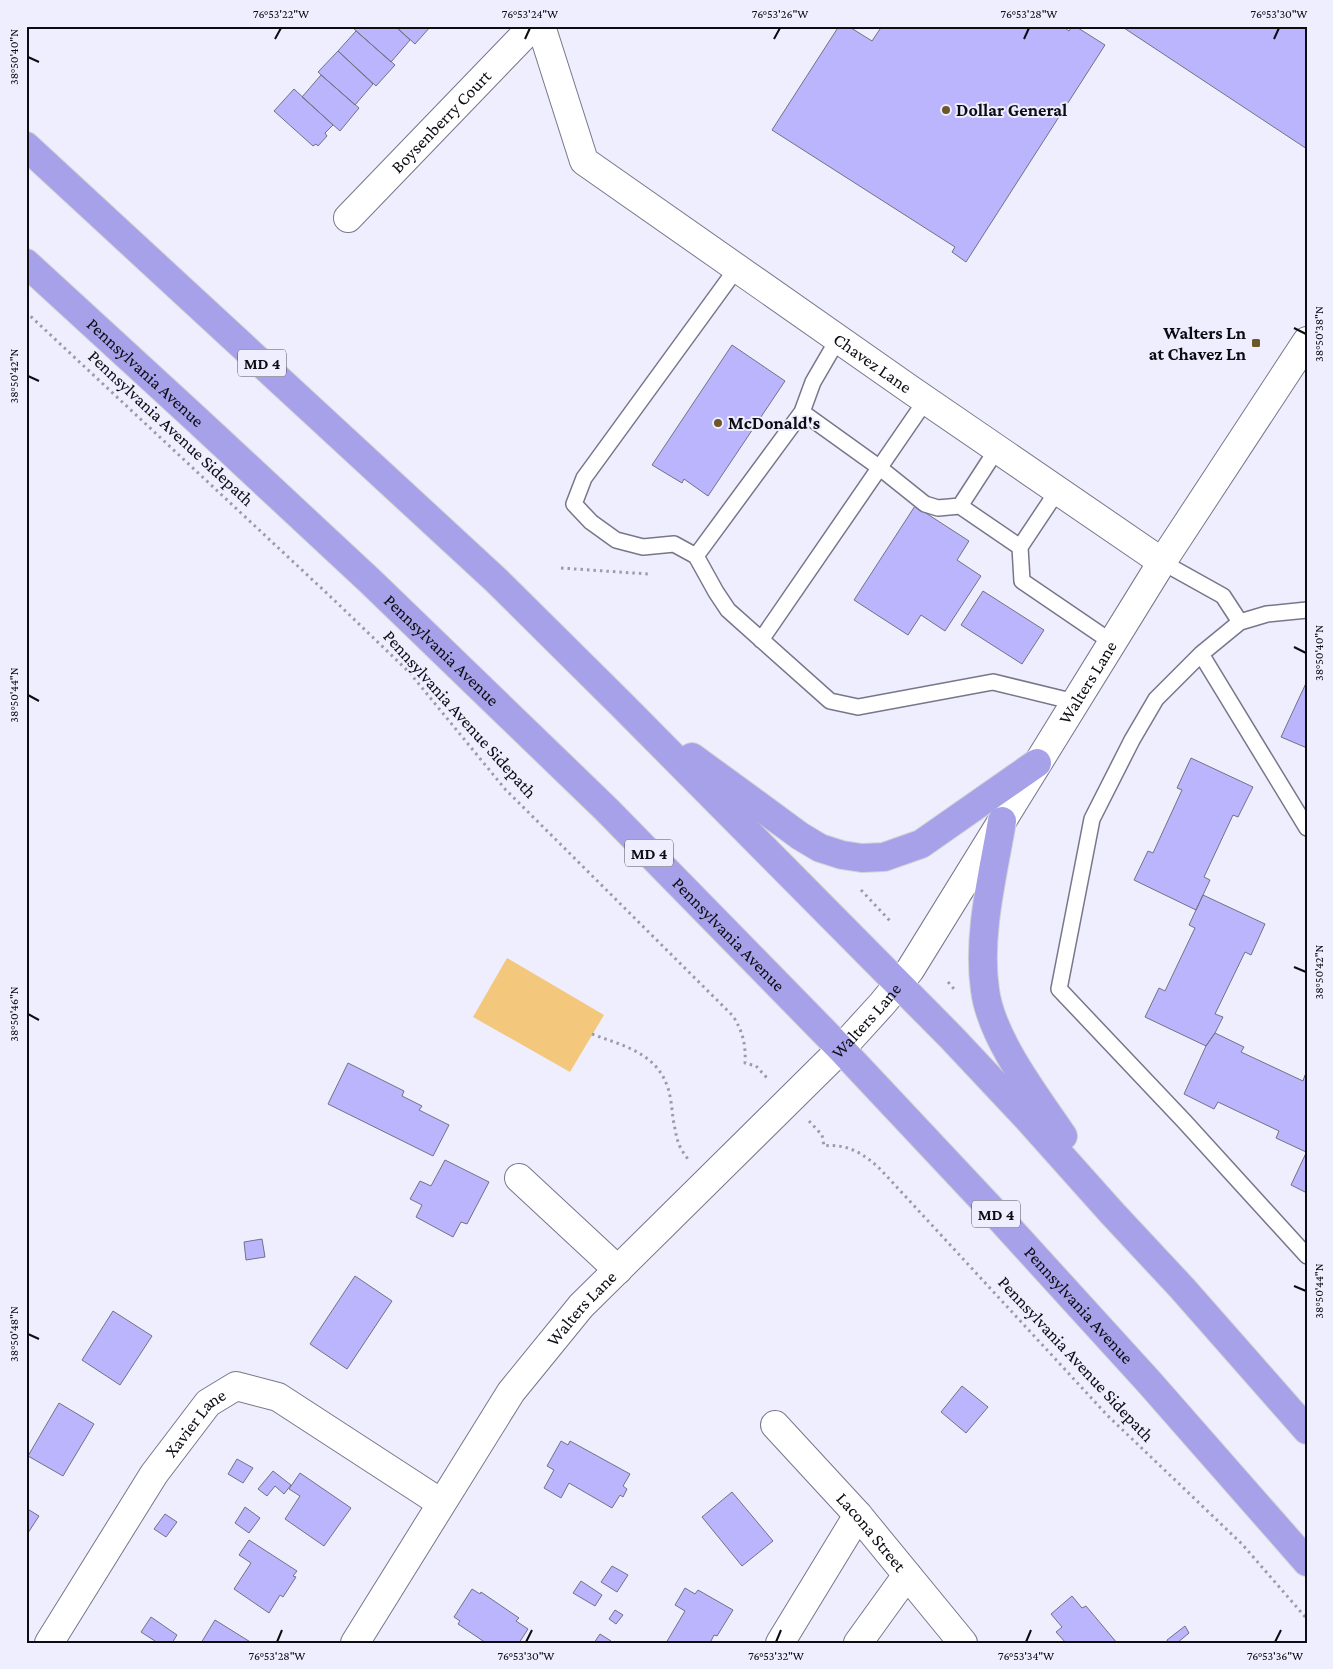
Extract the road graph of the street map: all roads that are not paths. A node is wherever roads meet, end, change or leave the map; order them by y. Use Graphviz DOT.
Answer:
graph roads {
  1 [pos="533,26"];
  2 [pos="541,26"];
  3 [pos="26,146"];
  4 [pos="348,218"];
  5 [pos="26,263"];
  6 [pos="737,268"];
  7 [pos="838,339"];
  8 [pos="1307,341"];
  9 [pos="926,400"];
  10 [pos="802,412"];
  11 [pos="997,449"];
  12 [pos="880,468"];
  13 [pos="1058,490"];
  14 [pos="960,506"];
  15 [pos="1020,547"];
  16 [pos="696,556"];
  17 [pos="1162,562"];
  18 [pos="1307,610"];
  19 [pos="1240,622"];
  20 [pos="761,640"];
  21 [pos="1113,643"];
  22 [pos="1201,654"];
  23 [pos="1075,702"];
  24 [pos="622,705"];
  25 [pos="1037,763"];
  26 [pos="1002,821"];
  27 [pos="1307,828"];
  28 [pos="898,985"];
  29 [pos="841,1049"];
  30 [pos="518,1178"];
  31 [pos="1112,1213"];
  32 [pos="1307,1256"];
  33 [pos="618,1270"];
  34 [pos="775,1425"];
  35 [pos="1307,1430"];
  36 [pos="441,1503"];
  37 [pos="858,1515"];
  38 [pos="1307,1562"];
  39 [pos="907,1575"];
  40 [pos="49,1643"];
  41 [pos="355,1643"];
  42 [pos="780,1643"];
  43 [pos="858,1643"];
  44 [pos="963,1643"];
  1 -- 4 [label="street, Boysenberry Court"];
  2 -- 6 [label="street, Chavez Lane"];
  3 -- 24 [label="highway, MD 4"];
  5 -- 29 [label="highway, Pennsylvania Avenue / MD 4"];
  6 -- 7 [label="street, Chavez Lane"];
  6 -- 16 [label="lane"];
  7 -- 9 [label="street, Chavez Lane"];
  7 -- 10 [label="lane"];
  8 -- 17 [label="street, Walters Lane"];
  9 -- 11 [label="street, Chavez Lane"];
  9 -- 12 [label="lane"];
  10 -- 12 [label="lane"];
  10 -- 16 [label="lane"];
  11 -- 13 [label="street, Chavez Lane"];
  11 -- 14 [label="lane"];
  12 -- 14 [label="lane"];
  12 -- 20 [label="lane"];
  13 -- 15 [label="lane"];
  13 -- 17 [label="street, Chavez Lane"];
  14 -- 15 [label="lane"];
  15 -- 21 [label="lane"];
  16 -- 20 [label="lane"];
  17 -- 19 [label="lane"];
  17 -- 21 [label="street, Walters Lane"];
  18 -- 19 [label="lane"];
  19 -- 22 [label="lane"];
  20 -- 23 [label="lane"];
  21 -- 23 [label="street, Walters Lane"];
  22 -- 27 [label="lane"];
  22 -- 32 [label="lane"];
  23 -- 25 [label="street, Walters Lane"];
  24 -- 25 [label="highway"];
  24 -- 28 [label="highway, MD 4"];
  25 -- 26 [label="street, Walters Lane"];
  26 -- 28 [label="street, Walters Lane"];
  26 -- 31 [label="highway"];
  28 -- 29 [label="street, Walters Lane"];
  28 -- 31 [label="highway, MD 4"];
  29 -- 33 [label="street, Walters Lane"];
  29 -- 38 [label="highway, Pennsylvania Avenue / MD 4"];
  30 -- 33 [label="street"];
  31 -- 35 [label="highway, MD 4"];
  33 -- 36 [label="street, Walters Lane"];
  34 -- 37 [label="street, Lacona Street"];
  36 -- 40 [label="street, Xavier Lane"];
  36 -- 41 [label="street, Walters Lane"];
  37 -- 39 [label="street, Lacona Street"];
  37 -- 42 [label="street"];
  39 -- 43 [label="street"];
  39 -- 44 [label="street, Lacona Street"];
}
